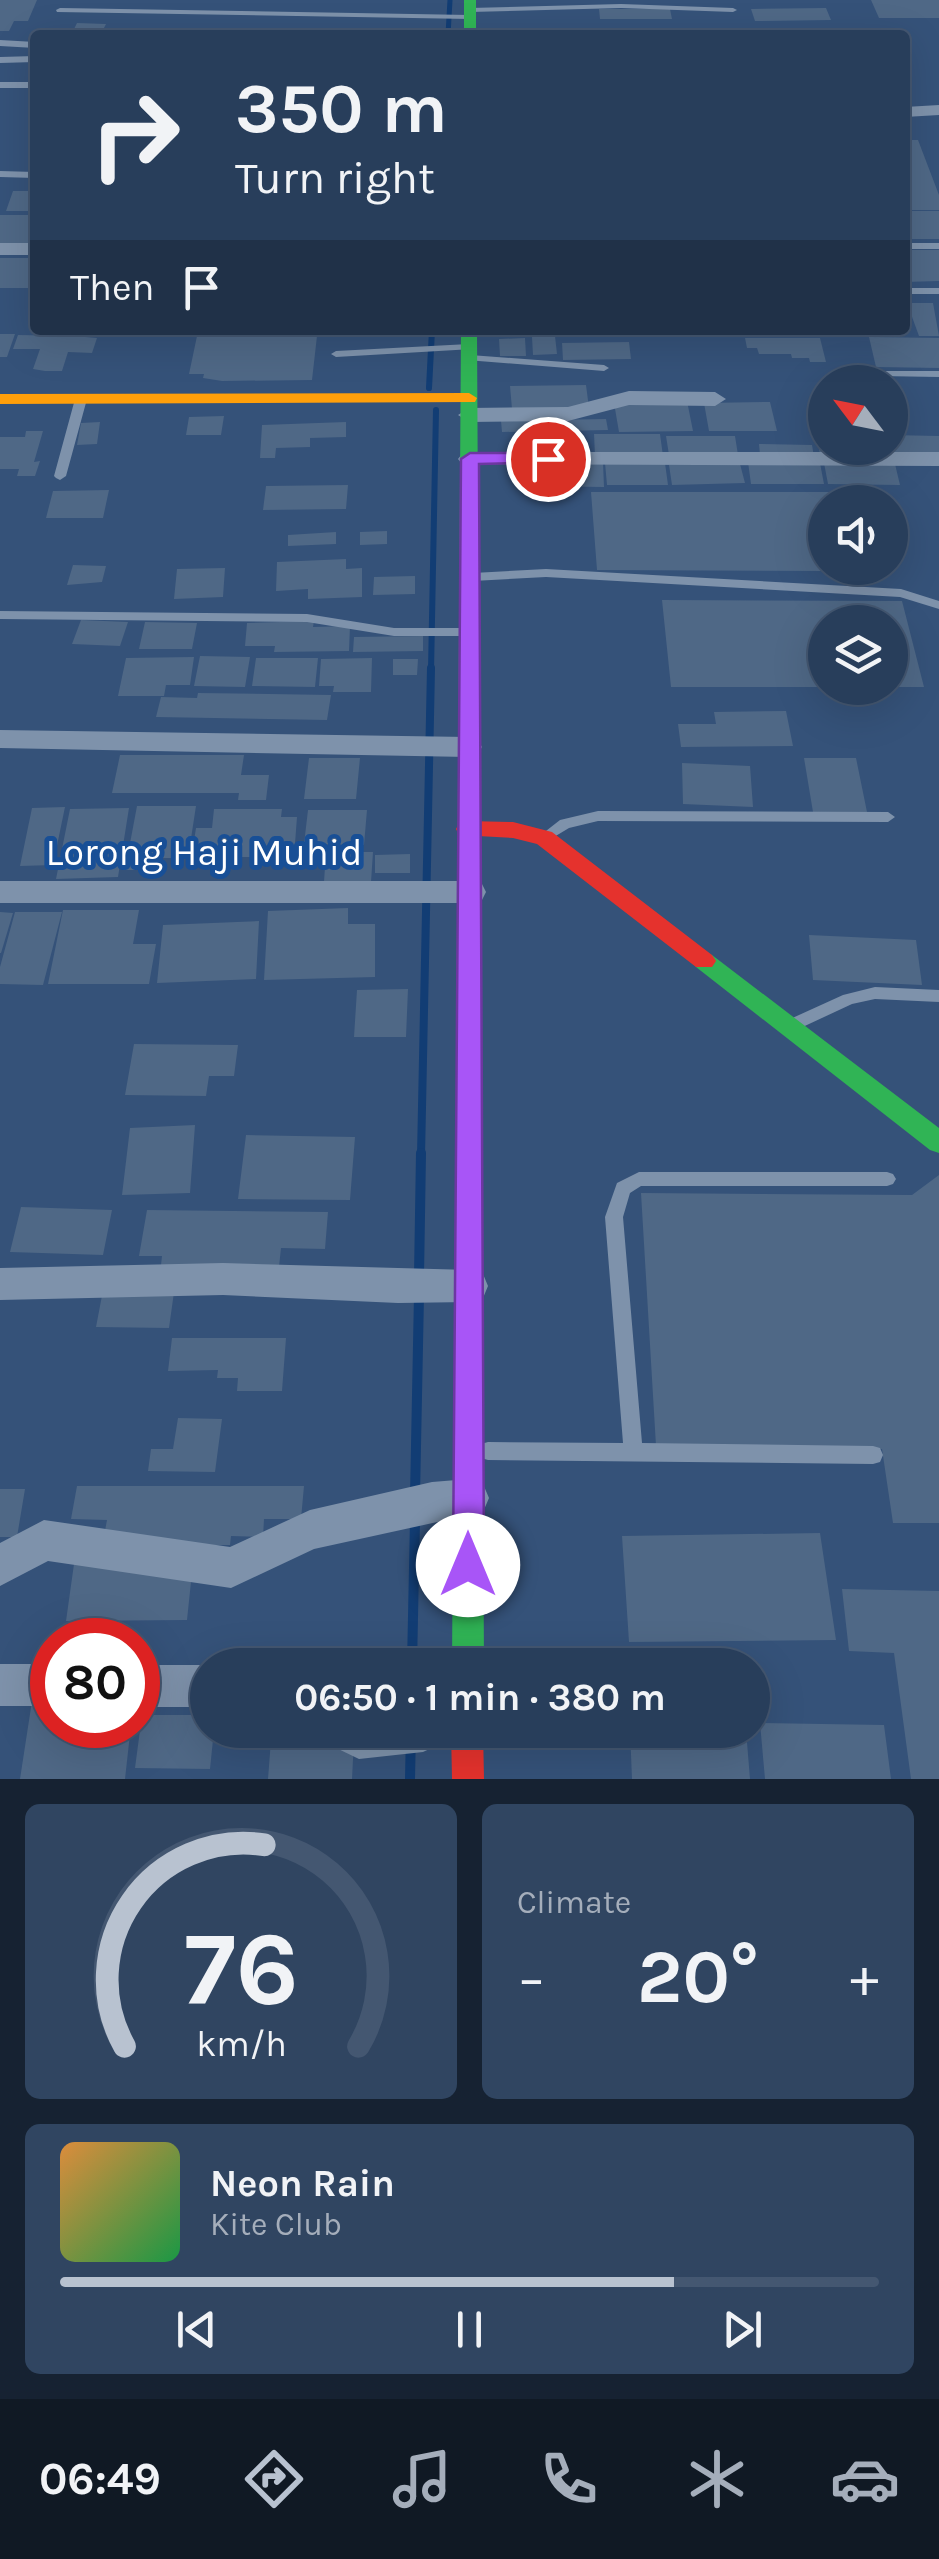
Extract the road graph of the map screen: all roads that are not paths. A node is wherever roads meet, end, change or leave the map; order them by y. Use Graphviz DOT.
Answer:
graph roads {
  1 [pos="60,10"];
  2 [pos="733,10"];
  3 [pos="467,16"];
  4 [pos="0,43"];
  5 [pos="30,45"];
  6 [pos="30,59"];
  7 [pos="0,60"];
  8 [pos="30,85"];
  9 [pos="0,86"];
  10 [pos="939,110"];
  11 [pos="910,112"];
  12 [pos="0,174"];
  13 [pos="30,174"];
  14 [pos="910,246"];
  15 [pos="939,246"];
  16 [pos="0,249"];
  17 [pos="30,249"];
  18 [pos="910,291"];
  19 [pos="939,291"];
  20 [pos="469,345"];
  21 [pos="336,354"];
  22 [pos="604,368"];
  23 [pos="908,374"];
  24 [pos="939,374"];
  25 [pos="0,399"];
  26 [pos="81,399"];
  27 [pos="715,399"];
  28 [pos="469,406"];
  29 [pos="470,459"];
  30 [pos="939,459"];
  31 [pos="60,476"];
  32 [pos="468,577"];
  33 [pos="939,605"];
  34 [pos="0,615"];
  35 [pos="460,632"];
  36 [pos="0,739"];
  37 [pos="458,747"];
  38 [pos="888,817"];
  39 [pos="467,829"];
  40 [pos="544,838"];
  41 [pos="0,892"];
  42 [pos="461,892"];
  43 [pos="939,996"];
  44 [pos="790,1027"];
  45 [pos="939,1142"];
  46 [pos="887,1179"];
  47 [pos="0,1284"];
  48 [pos="456,1286"];
  49 [pos="468,1450"];
  50 [pos="633,1452"];
  51 [pos="872,1455"];
  52 [pos="450,1500"];
  53 [pos="0,1566"];
  54 [pos="466,1648"];
  55 [pos="0,1685"];
  56 [pos="30,1685"];
  57 [pos="160,1686"];
  58 [pos="190,1686"];
  59 [pos="467,1748"];
  60 [pos="468,1779"];
  1 -- 3 [label="lane"];
  2 -- 3 [label="lane"];
  4 -- 5 [label="lane"];
  6 -- 7 [label="lane"];
  8 -- 9 [label="lane"];
  10 -- 11 [label="street"];
  12 -- 13 [label="lane"];
  14 -- 15 [label="lane"];
  16 -- 17 [label="street"];
  18 -- 19 [label="lane"];
  20 -- 21 [label="lane"];
  20 -- 22 [label="lane"];
  20 -- 28 [label="main road"];
  23 -- 24 [label="lane"];
  25 -- 26 [label="main road"];
  26 -- 28 [label="main road"];
  26 -- 31 [label="lane"];
  27 -- 28 [label="street"];
  28 -- 29 [label="main road"];
  29 -- 30 [label="street"];
  29 -- 32 [label="main road"];
  32 -- 33 [label="lane"];
  32 -- 35 [label="main road"];
  34 -- 35 [label="lane"];
  35 -- 37 [label="main road"];
  36 -- 37 [label="street"];
  37 -- 39 [label="main road"];
  38 -- 40 [label="lane"];
  39 -- 40 [label="main road"];
  39 -- 42 [label="main road"];
  40 -- 44 [label="main road"];
  41 -- 42 [label="street, Lorong Haji Muhid"];
  42 -- 48 [label="main road"];
  43 -- 44 [label="lane"];
  44 -- 45 [label="main road"];
  46 -- 50 [label="lane"];
  47 -- 48 [label="street"];
  48 -- 49 [label="main road"];
  49 -- 50 [label="lane"];
  49 -- 52 [label="main road"];
  50 -- 51 [label="lane"];
  52 -- 53 [label="street"];
  52 -- 54 [label="main road"];
  55 -- 56 [label="street"];
  57 -- 58 [label="street"];
  59 -- 60 [label="main road"];
}
